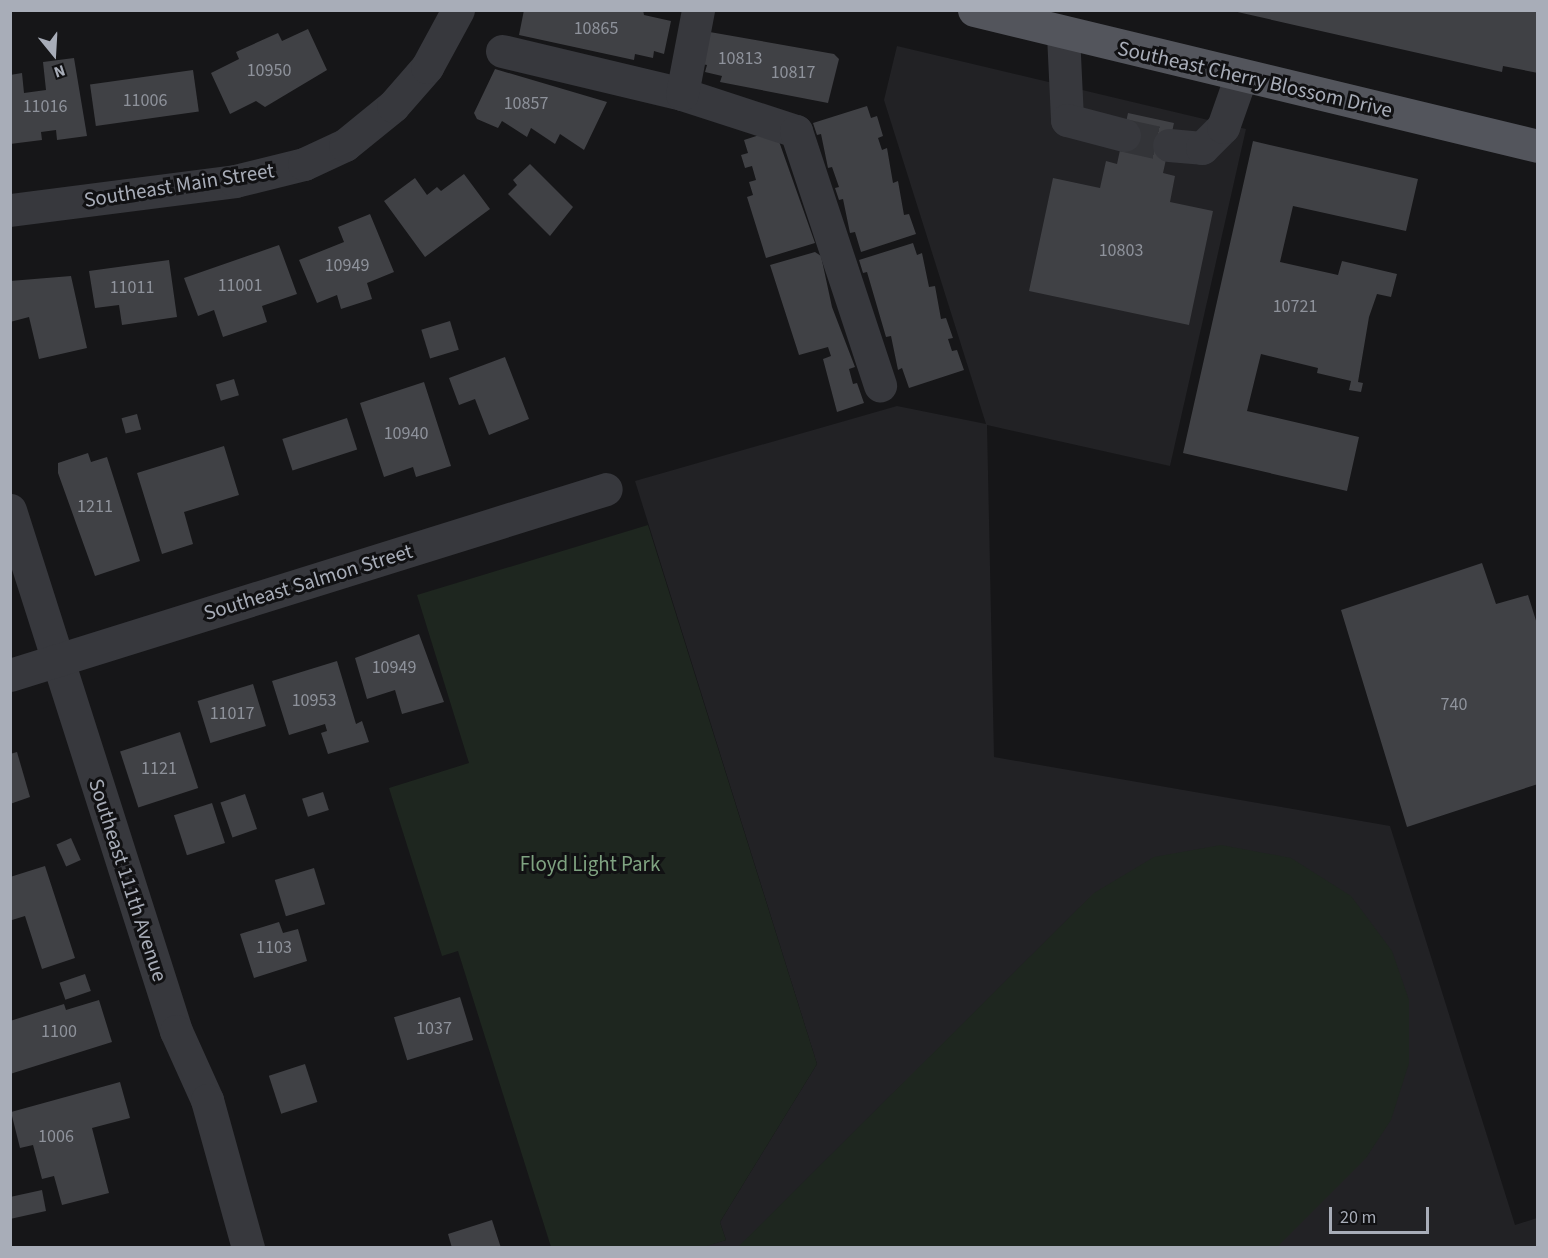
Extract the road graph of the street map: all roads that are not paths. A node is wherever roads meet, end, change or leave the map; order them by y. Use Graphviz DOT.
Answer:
graph roads {
  1 [pos="458,10"];
  2 [pos="698,10"];
  3 [pos="974,10"];
  4 [pos="1063,34"];
  5 [pos="502,51"];
  6 [pos="1241,76"];
  7 [pos="682,94"];
  8 [pos="1124,135"];
  9 [pos="1168,145"];
  10 [pos="1538,146"];
  11 [pos="10,210"];
  12 [pos="880,385"];
  13 [pos="606,489"];
  14 [pos="10,510"];
  15 [pos="58,660"];
  16 [pos="10,675"];
  17 [pos="248,1248"];
  1 -- 11 [label="street, Southeast Main Street"];
  2 -- 7 [label="street"];
  3 -- 4 [label="main road, Southeast Cherry Blossom Drive"];
  4 -- 6 [label="main road, Southeast Cherry Blossom Drive"];
  4 -- 8 [label="street"];
  5 -- 7 [label="street"];
  6 -- 9 [label="street"];
  6 -- 10 [label="main road, Southeast Cherry Blossom Drive"];
  7 -- 12 [label="street"];
  13 -- 15 [label="street, Southeast Salmon Street"];
  14 -- 15 [label="street, Southeast 111th Avenue"];
  15 -- 16 [label="street, Southeast Salmon Street"];
  15 -- 17 [label="street, Southeast 111th Avenue"];
}
